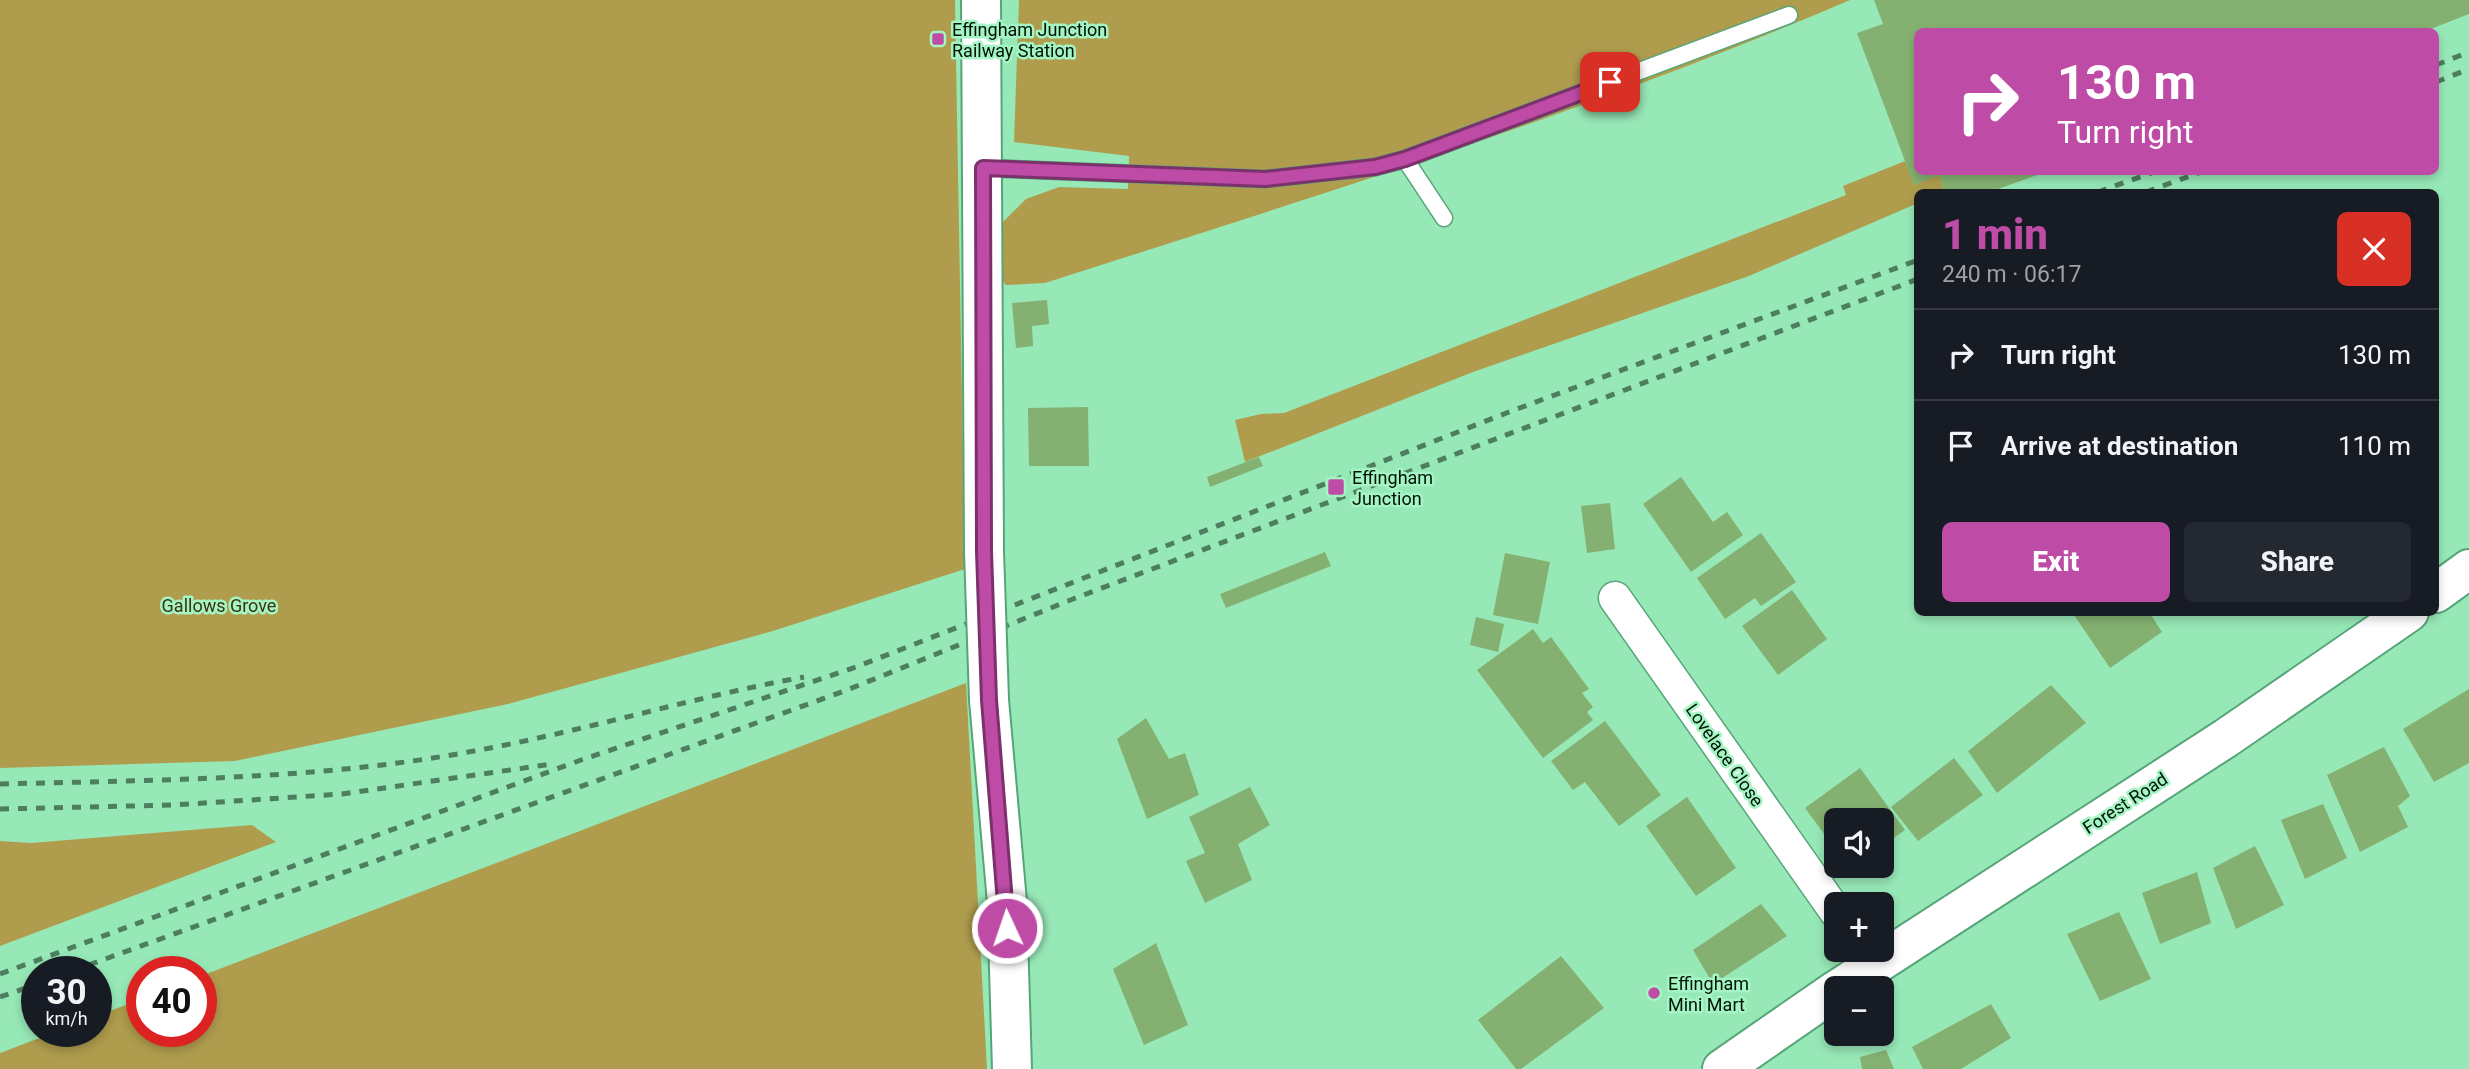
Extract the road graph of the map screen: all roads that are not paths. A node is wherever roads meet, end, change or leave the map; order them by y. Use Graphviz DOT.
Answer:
graph roads {
  1 [pos="981,0"];
  2 [pos="1789,15"];
  3 [pos="1405,159"];
  4 [pos="983,168"];
  5 [pos="1444,218"];
  6 [pos="2469,569"];
  7 [pos="2439,591"];
  8 [pos="1615,598"];
  9 [pos="2403,616"];
  10 [pos="1824,895"];
  11 [pos="1894,942"];
  12 [pos="1864,962"];
  13 [pos="1851,976"];
  14 [pos="1824,999"];
  15 [pos="1012,1069"];
  16 [pos="1722,1069"];
  1 -- 4 [label="street"];
  2 -- 3 [label="lane"];
  3 -- 4 [label="lane"];
  3 -- 5 [label="lane"];
  4 -- 15 [label="street, bridge"];
  6 -- 7 [label="street"];
  8 -- 10 [label="street, Lovelace Close"];
  9 -- 11 [label="street, Forest Road"];
  12 -- 13 [label="street, Forest Road"];
  14 -- 16 [label="street, Forest Road"];
}
